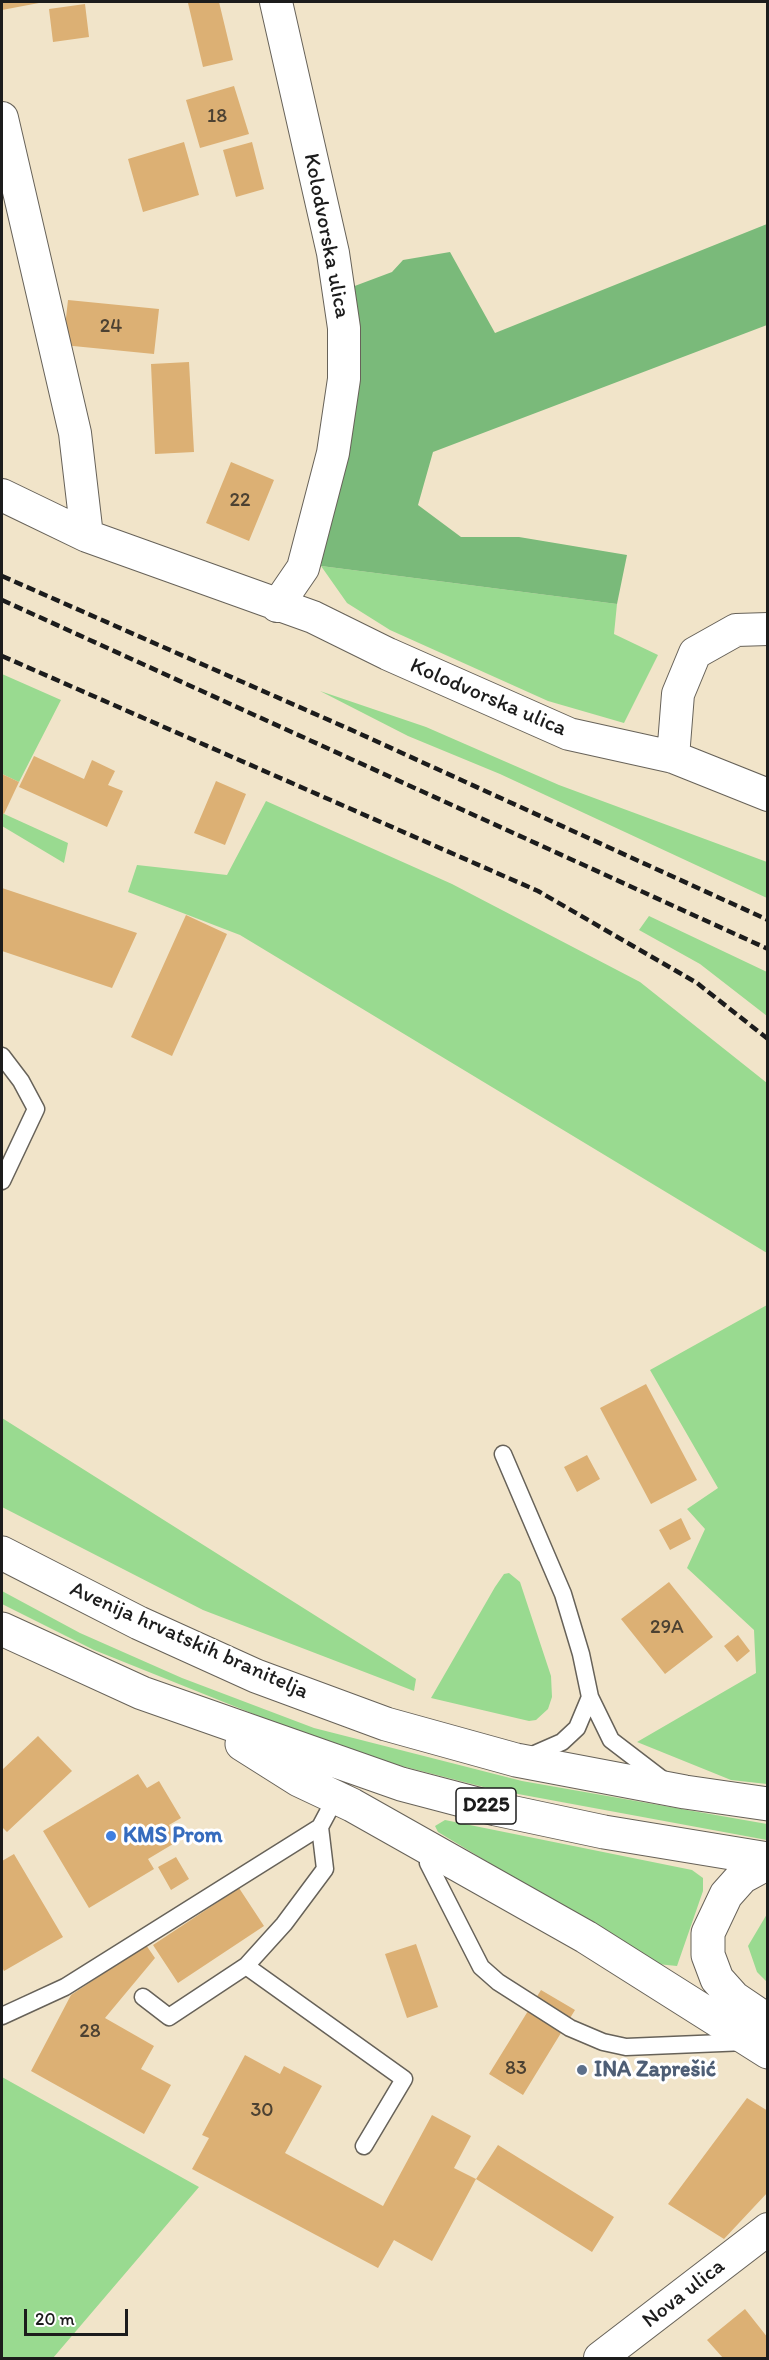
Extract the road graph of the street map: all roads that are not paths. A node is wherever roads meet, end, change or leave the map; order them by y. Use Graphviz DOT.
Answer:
graph roads {
  1 [pos="276,2"];
  2 [pos="2,118"];
  3 [pos="2,495"];
  4 [pos="87,536"];
  5 [pos="277,606"];
  6 [pos="768,629"];
  7 [pos="673,757"];
  8 [pos="768,795"];
  9 [pos="2,1056"];
  10 [pos="2,1182"];
  11 [pos="503,1454"];
  12 [pos="2,1553"];
  13 [pos="2,1629"];
  14 [pos="590,1697"];
  15 [pos="213,1720"];
  16 [pos="516,1760"];
  17 [pos="685,1792"];
  18 [pos="336,1797"];
  19 [pos="768,1804"];
  20 [pos="320,1827"];
  21 [pos="434,1851"];
  22 [pos="768,1861"];
  23 [pos="246,1966"];
  24 [pos="143,1997"];
  25 [pos="2,2016"];
  26 [pos="762,2039"];
  27 [pos="364,2146"];
  28 [pos="768,2229"];
  29 [pos="600,2358"];
  1 -- 5 [label="street, Kolodvorska ulica"];
  2 -- 4 [label="street"];
  3 -- 4 [label="street, Kolodvorska ulica"];
  4 -- 5 [label="street, Kolodvorska ulica"];
  5 -- 7 [label="street, Kolodvorska ulica"];
  6 -- 7 [label="street"];
  7 -- 8 [label="street, Kolodvorska ulica"];
  9 -- 10 [label="lane"];
  11 -- 14 [label="lane"];
  12 -- 16 [label="main road, Avenija hrvatskih branitelja / D225"];
  13 -- 15 [label="main road, D225"];
  14 -- 16 [label="lane"];
  14 -- 17 [label="lane"];
  15 -- 18 [label="main road"];
  15 -- 22 [label="main road, D225"];
  16 -- 17 [label="main road, Avenija hrvatskih branitelja / D225"];
  17 -- 19 [label="main road, Avenija hrvatskih branitelja / D225"];
  18 -- 20 [label="lane"];
  18 -- 21 [label="main road"];
  20 -- 23 [label="lane"];
  20 -- 25 [label="lane"];
  21 -- 26 [label="main road"];
  21 -- 26 [label="lane"];
  22 -- 26 [label="main road"];
  23 -- 24 [label="lane"];
  23 -- 27 [label="lane"];
  28 -- 29 [label="street, Nova ulica"];
}
